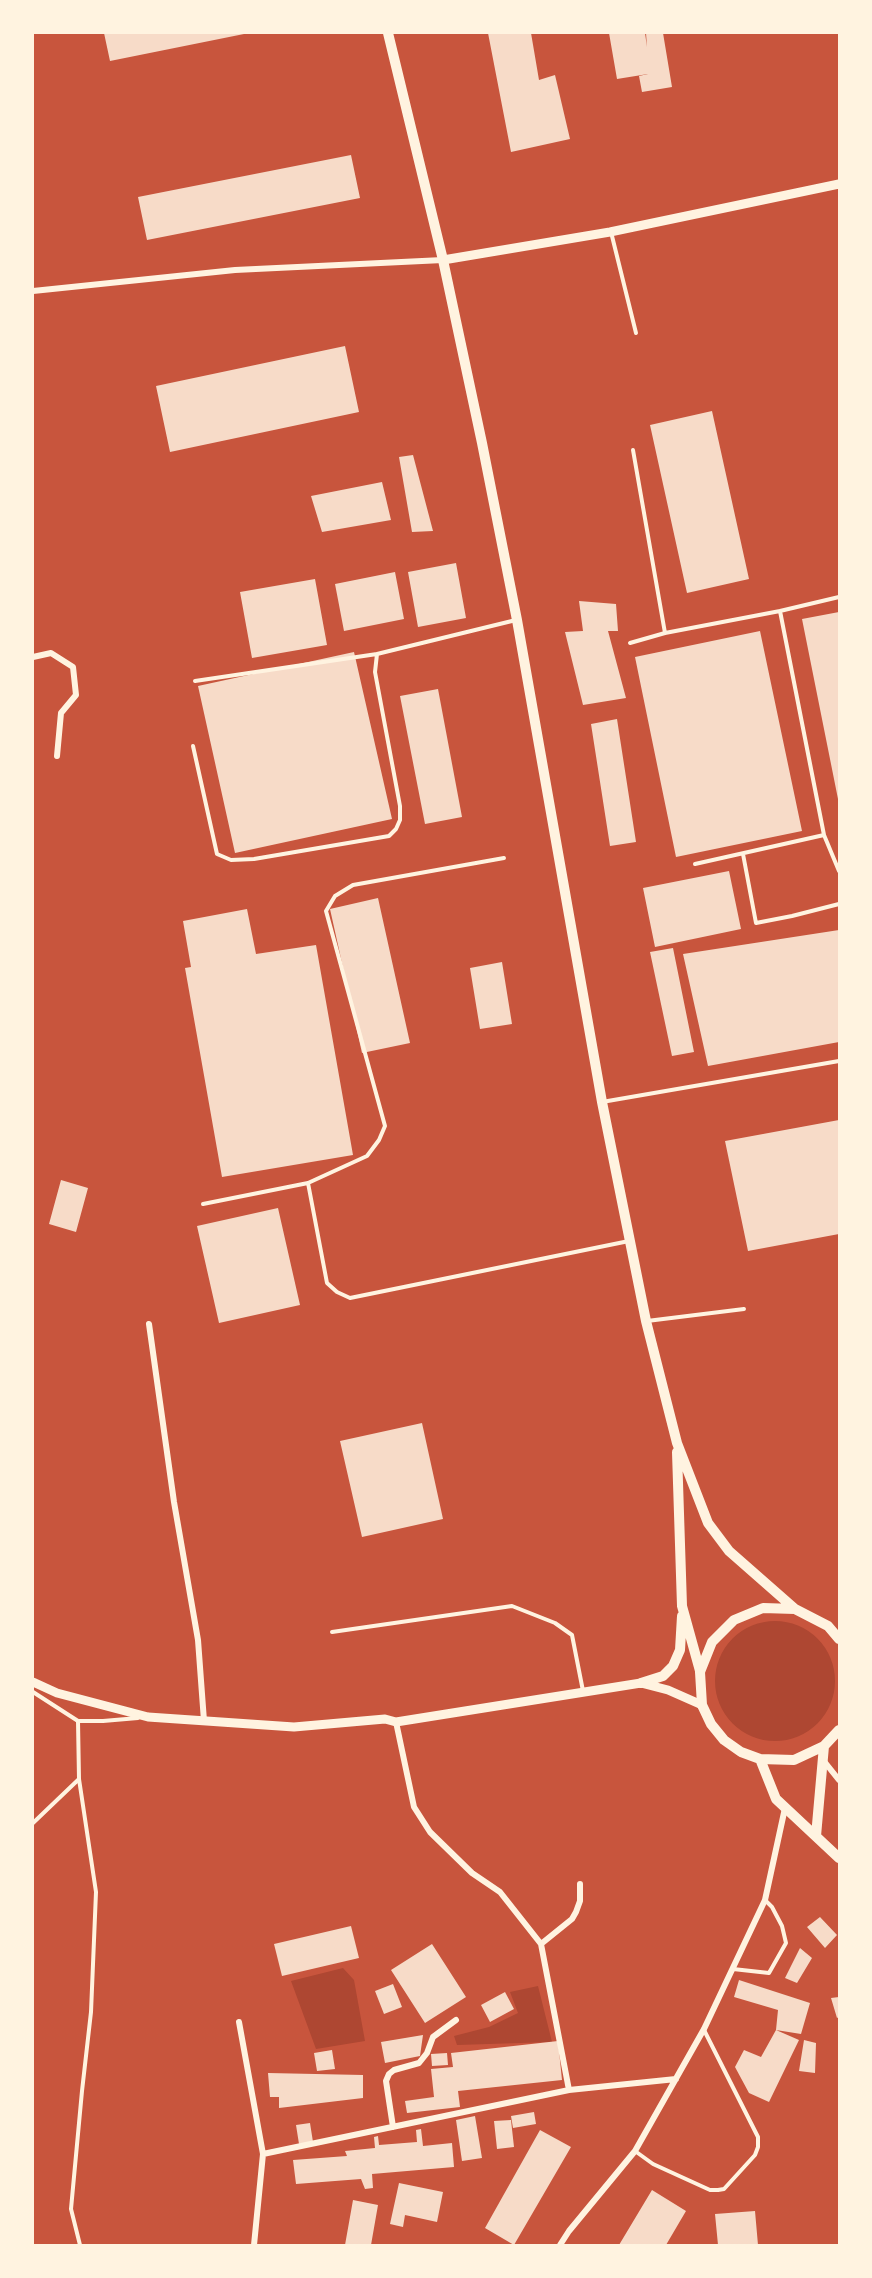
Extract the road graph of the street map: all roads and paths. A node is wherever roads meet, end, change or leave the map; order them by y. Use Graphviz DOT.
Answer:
graph roads {
  1 [pos="388,33"];
  2 [pos="839,184"];
  3 [pos="610,232"];
  4 [pos="442,260"];
  5 [pos="33,291"];
  6 [pos="636,333"];
  7 [pos="633,450"];
  8 [pos="839,597"];
  9 [pos="780,611"];
  10 [pos="516,620"];
  11 [pos="665,633"];
  12 [pos="630,643"];
  13 [pos="377,654"];
  14 [pos="33,657"];
  15 [pos="195,681"];
  16 [pos="193,746"];
  17 [pos="57,756"];
  18 [pos="824,835"];
  19 [pos="743,854"];
  20 [pos="504,858"];
  21 [pos="695,864"];
  22 [pos="839,871"];
  23 [pos="839,904"];
  24 [pos="839,1061"];
  25 [pos="602,1102"];
  26 [pos="308,1183"];
  27 [pos="203,1204"];
  28 [pos="630,1241"];
  29 [pos="744,1309"];
  30 [pos="646,1321"];
  31 [pos="149,1324"];
  32 [pos="677,1443"];
  33 [pos="682,1606"];
  34 [pos="795,1609"];
  35 [pos="828,1626"];
  36 [pos="839,1631"];
  37 [pos="332,1632"];
  38 [pos="839,1639"];
  39 [pos="700,1672"];
  40 [pos="33,1682"];
  41 [pos="641,1683"];
  42 [pos="33,1692"];
  43 [pos="583,1692"];
  44 [pos="702,1705"];
  45 [pos="148,1717"];
  46 [pos="78,1721"];
  47 [pos="204,1721"];
  48 [pos="396,1722"];
  49 [pos="839,1730"];
  50 [pos="824,1746"];
  51 [pos="760,1759"];
  52 [pos="822,1759"];
  53 [pos="79,1779"];
  54 [pos="839,1780"];
  55 [pos="786,1807"];
  56 [pos="33,1823"];
  57 [pos="816,1836"];
  58 [pos="836,1854"];
  59 [pos="580,1884"];
  60 [pos="765,1900"];
  61 [pos="541,1944"];
  62 [pos="732,1969"];
  63 [pos="456,2020"];
  64 [pos="239,2022"];
  65 [pos="704,2029"];
  66 [pos="676,2079"];
  67 [pos="569,2090"];
  68 [pos="393,2127"];
  69 [pos="635,2151"];
  70 [pos="263,2154"];
  71 [pos="80,2245"];
  72 [pos="254,2245"];
  73 [pos="560,2245"];
  1 -- 4 [label="main road"];
  2 -- 3 [label="street"];
  3 -- 4 [label="street"];
  3 -- 6 [label="lane"];
  4 -- 5 [label="street"];
  4 -- 10 [label="main road"];
  7 -- 11 [label="lane"];
  8 -- 9 [label="lane"];
  9 -- 11 [label="lane"];
  9 -- 18 [label="lane"];
  10 -- 13 [label="lane"];
  10 -- 25 [label="main road"];
  11 -- 12 [label="lane"];
  13 -- 15 [label="lane"];
  13 -- 16 [label="lane"];
  14 -- 17 [label="street"];
  18 -- 19 [label="lane"];
  18 -- 22 [label="lane"];
  19 -- 21 [label="lane"];
  19 -- 23 [label="lane"];
  20 -- 26 [label="lane"];
  24 -- 25 [label="lane"];
  25 -- 28 [label="main road"];
  26 -- 27 [label="lane"];
  26 -- 28 [label="lane"];
  28 -- 30 [label="main road"];
  29 -- 30 [label="lane"];
  30 -- 32 [label="main road"];
  31 -- 47 [label="street"];
  32 -- 33 [label="main road"];
  32 -- 34 [label="main road"];
  33 -- 39 [label="main road"];
  33 -- 41 [label="main road"];
  34 -- 35 [label="main road"];
  34 -- 39 [label="main road"];
  35 -- 36 [label="main road"];
  35 -- 38 [label="main road"];
  37 -- 43 [label="lane"];
  39 -- 44 [label="main road"];
  40 -- 45 [label="street"];
  41 -- 43 [label="street"];
  41 -- 44 [label="street"];
  42 -- 46 [label="lane"];
  43 -- 48 [label="street"];
  44 -- 51 [label="main road"];
  45 -- 46 [label="lane"];
  45 -- 47 [label="street"];
  46 -- 53 [label="lane"];
  47 -- 48 [label="street"];
  48 -- 61 [label="street"];
  49 -- 50 [label="main road"];
  50 -- 51 [label="main road"];
  50 -- 52 [label="main road"];
  51 -- 55 [label="main road"];
  52 -- 54 [label="street"];
  52 -- 57 [label="main road"];
  53 -- 56 [label="lane"];
  53 -- 71 [label="lane"];
  55 -- 57 [label="main road"];
  55 -- 60 [label="street"];
  57 -- 58 [label="main road"];
  59 -- 61 [label="street"];
  60 -- 62 [label="street"];
  60 -- 62 [label="lane"];
  61 -- 67 [label="street"];
  62 -- 65 [label="street"];
  63 -- 68 [label="street"];
  64 -- 70 [label="street"];
  65 -- 66 [label="street"];
  65 -- 69 [label="lane"];
  66 -- 67 [label="street"];
  66 -- 69 [label="street"];
  67 -- 68 [label="street"];
  68 -- 70 [label="street"];
  69 -- 73 [label="street"];
  70 -- 72 [label="street"];
}
